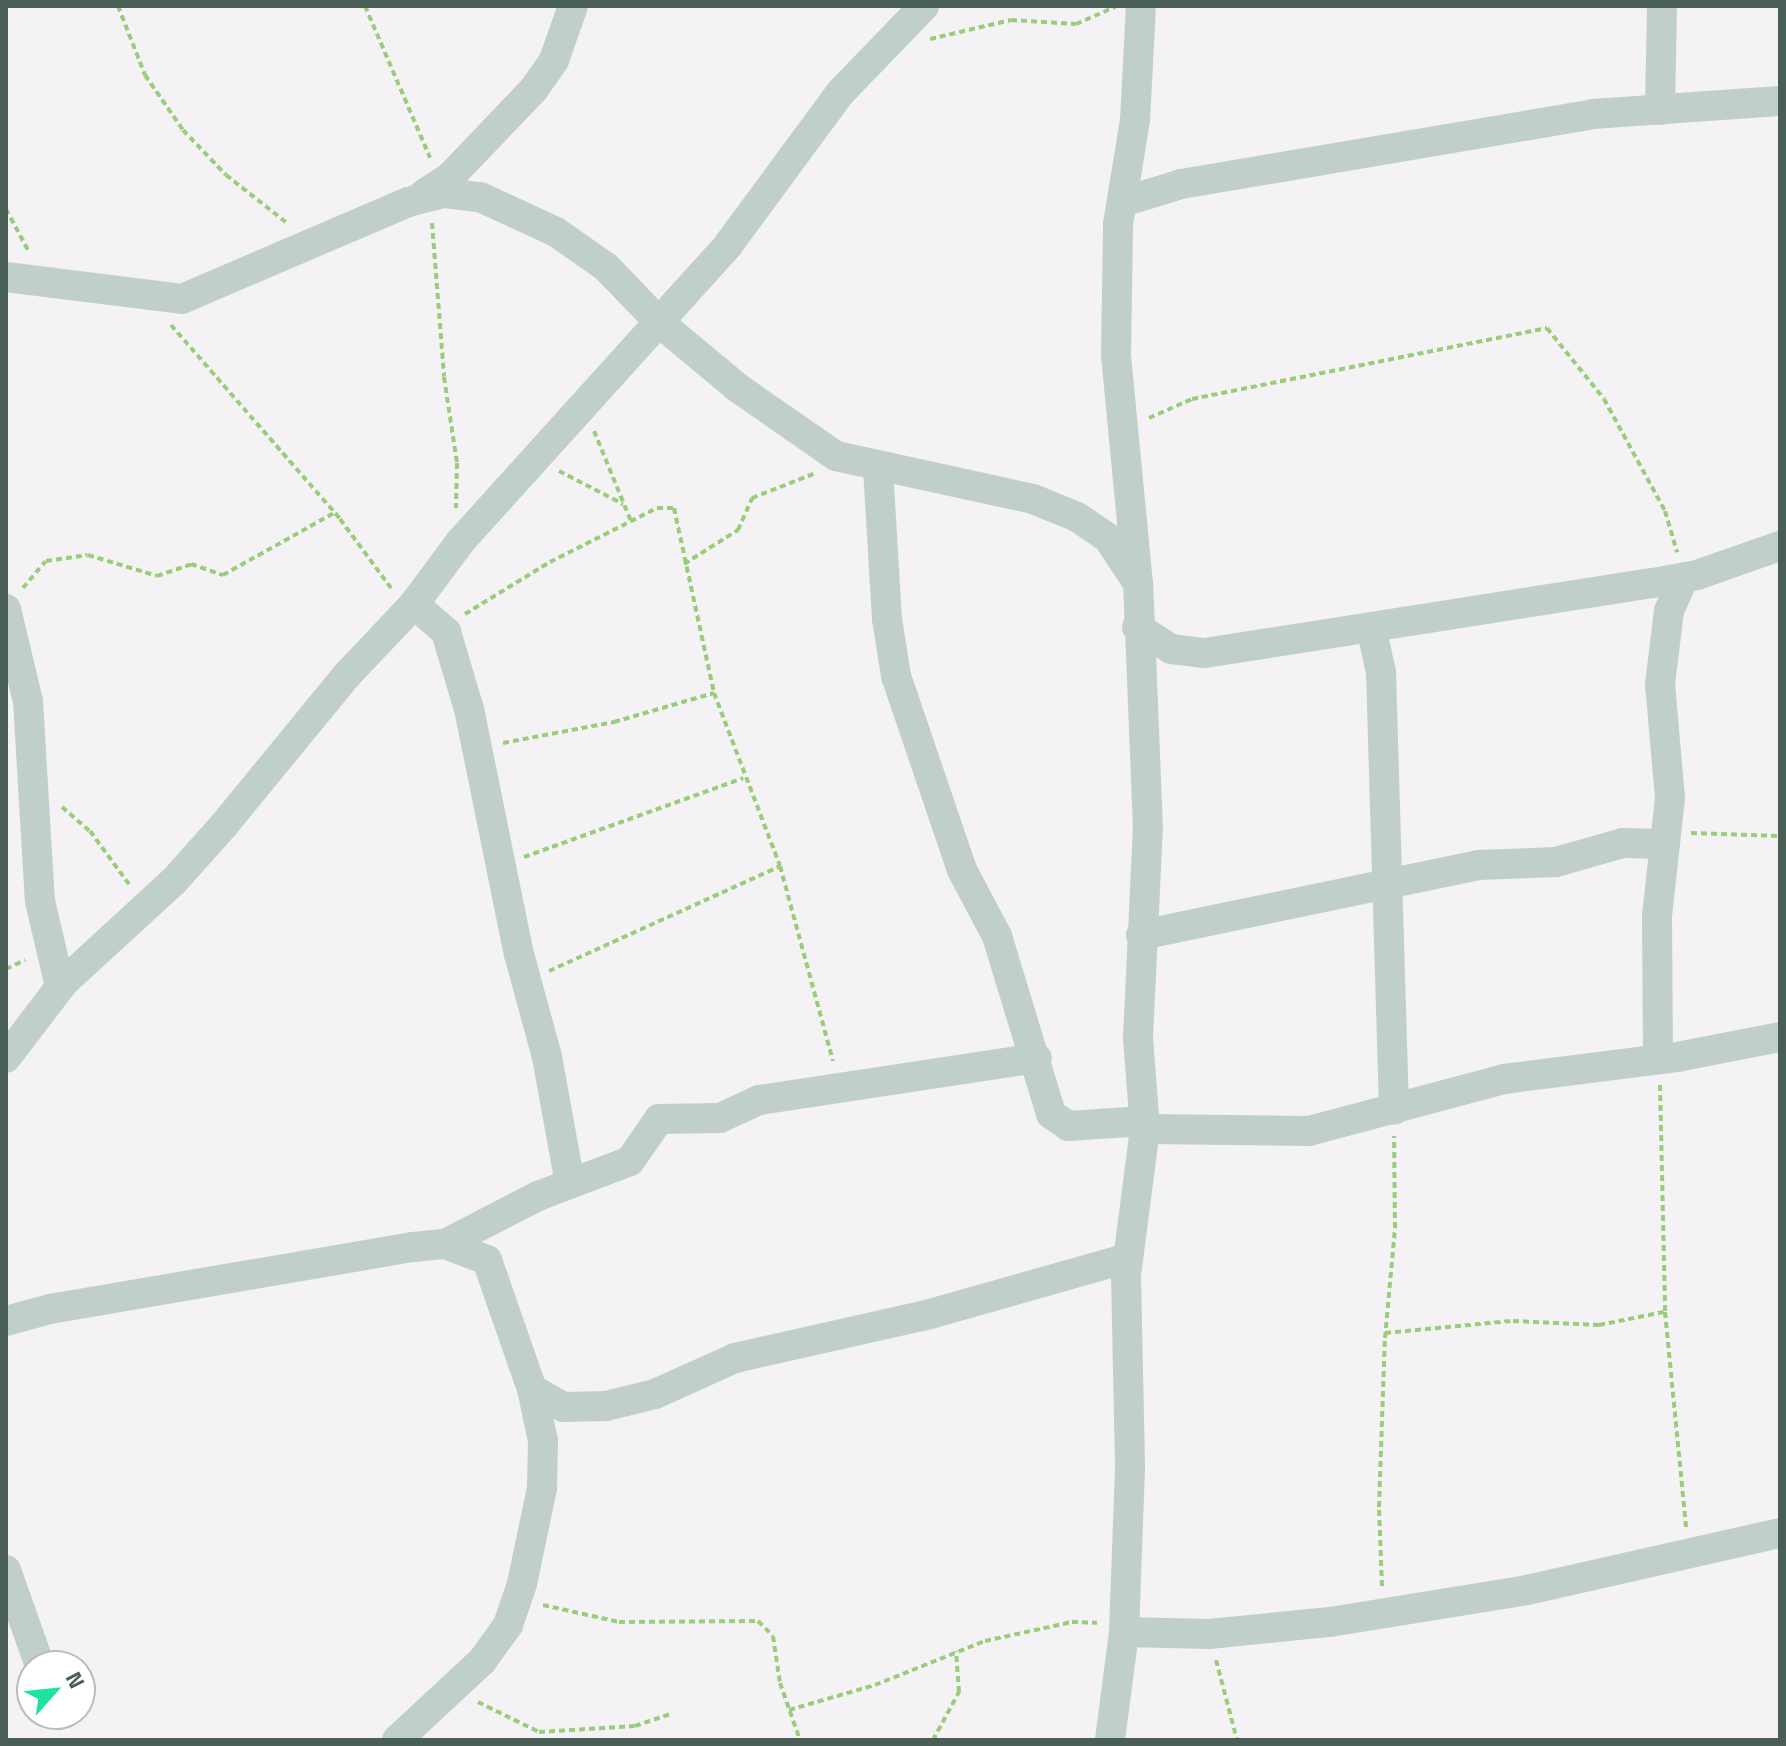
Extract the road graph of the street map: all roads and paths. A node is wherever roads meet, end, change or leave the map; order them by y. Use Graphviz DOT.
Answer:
graph roads {
  1 [pos="118,6"];
  2 [pos="365,6"];
  3 [pos="573,6"];
  4 [pos="924,6"];
  5 [pos="1117,6"];
  6 [pos="1141,6"];
  7 [pos="1662,6"];
  8 [pos="916,43"];
  9 [pos="1780,101"];
  10 [pos="1660,110"];
  11 [pos="430,193"];
  12 [pos="1123,202"];
  13 [pos="6,209"];
  14 [pos="311,244"];
  15 [pos="6,277"];
  16 [pos="44,278"];
  17 [pos="146,296"];
  18 [pos="660,323"];
  19 [pos="584,406"];
  20 [pos="1125,428"];
  21 [pos="530,465"];
  22 [pos="878,468"];
  23 [pos="817,473"];
  24 [pos="625,505"];
  25 [pos="334,513"];
  26 [pos="631,521"];
  27 [pos="460,542"];
  28 [pos="1780,546"];
  29 [pos="684,564"];
  30 [pos="1684,577"];
  31 [pos="1138,584"];
  32 [pos="411,606"];
  33 [pos="6,610"];
  34 [pos="1137,627"];
  35 [pos="1371,627"];
  36 [pos="446,632"];
  37 [pos="1190,655"];
  38 [pos="1140,689"];
  39 [pos="714,693"];
  40 [pos="477,748"];
  41 [pos="743,778"];
  42 [pos="36,785"];
  43 [pos="1780,836"];
  44 [pos="1663,844"];
  45 [pos="500,858"];
  46 [pos="780,866"];
  47 [pos="1387,883"];
  48 [pos="144,907"];
  49 [pos="1141,935"];
  50 [pos="527,984"];
  51 [pos="60,987"];
  52 [pos="1780,1037"];
  53 [pos="6,1058"];
  54 [pos="1037,1058"];
  55 [pos="1658,1059"];
  56 [pos="843,1088"];
  57 [pos="1394,1110"];
  58 [pos="1144,1125"];
  59 [pos="570,1183"];
  60 [pos="445,1244"];
  61 [pos="1128,1258"];
  62 [pos="1665,1312"];
  63 [pos="6,1321"];
  64 [pos="1385,1333"];
  65 [pos="532,1389"];
  66 [pos="1780,1533"];
  67 [pos="1688,1554"];
  68 [pos="6,1570"];
  69 [pos="516,1604"];
  70 [pos="1384,1612"];
  71 [pos="1124,1628"];
  72 [pos="1209,1634"];
  73 [pos="34,1650"];
  74 [pos="956,1651"];
  75 [pos="440,1702"];
  76 [pos="789,1710"];
  77 [pos="673,1713"];
  78 [pos="397,1740"];
  79 [pos="800,1740"];
  80 [pos="933,1740"];
  81 [pos="1110,1740"];
  82 [pos="1237,1740"];
  1 -- 14 [label="path"];
  2 -- 11 [label="path"];
  3 -- 11 [label="street"];
  4 -- 18 [label="street"];
  5 -- 8 [label="path"];
  6 -- 12 [label="street"];
  7 -- 10 [label="street"];
  9 -- 10 [label="street"];
  10 -- 12 [label="street"];
  11 -- 14 [label="street"];
  11 -- 18 [label="street"];
  11 -- 27 [label="path"];
  12 -- 20 [label="street"];
  13 -- 16 [label="path"];
  14 -- 17 [label="street"];
  15 -- 16 [label="street"];
  16 -- 17 [label="street"];
  17 -- 25 [label="path"];
  18 -- 19 [label="street"];
  18 -- 22 [label="street"];
  19 -- 21 [label="street"];
  19 -- 24 [label="path"];
  20 -- 30 [label="path"];
  20 -- 31 [label="street"];
  21 -- 24 [label="path"];
  21 -- 27 [label="street"];
  22 -- 31 [label="street"];
  22 -- 54 [label="street"];
  23 -- 29 [label="path"];
  24 -- 26 [label="path"];
  25 -- 32 [label="path"];
  25 -- 33 [label="path"];
  26 -- 29 [label="path"];
  26 -- 36 [label="path"];
  27 -- 32 [label="street"];
  28 -- 30 [label="street"];
  29 -- 39 [label="path"];
  30 -- 35 [label="street"];
  30 -- 44 [label="street"];
  31 -- 34 [label="street"];
  32 -- 36 [label="street"];
  32 -- 48 [label="street"];
  33 -- 42 [label="street"];
  34 -- 37 [label="street"];
  34 -- 38 [label="street"];
  35 -- 37 [label="street"];
  35 -- 47 [label="street"];
  36 -- 40 [label="street"];
  37 -- 38 [label="street"];
  38 -- 49 [label="street"];
  39 -- 40 [label="path"];
  39 -- 41 [label="path"];
  40 -- 45 [label="street"];
  41 -- 45 [label="path"];
  41 -- 46 [label="path"];
  42 -- 48 [label="path"];
  42 -- 51 [label="street"];
  43 -- 44 [label="path"];
  44 -- 47 [label="street"];
  44 -- 55 [label="street"];
  45 -- 50 [label="street"];
  46 -- 50 [label="path"];
  46 -- 56 [label="path"];
  47 -- 49 [label="street"];
  47 -- 57 [label="street"];
  48 -- 51 [label="street"];
  49 -- 58 [label="street"];
  50 -- 59 [label="street"];
  51 -- 53 [label="street"];
  52 -- 55 [label="street"];
  54 -- 56 [label="street"];
  54 -- 58 [label="street"];
  55 -- 57 [label="street"];
  55 -- 62 [label="path"];
  56 -- 59 [label="street"];
  57 -- 58 [label="street"];
  57 -- 64 [label="path"];
  58 -- 61 [label="street"];
  59 -- 60 [label="street"];
  60 -- 63 [label="street"];
  60 -- 65 [label="street"];
  61 -- 65 [label="street"];
  61 -- 71 [label="street"];
  62 -- 64 [label="path"];
  62 -- 67 [label="path"];
  64 -- 70 [label="path"];
  65 -- 69 [label="street"];
  66 -- 67 [label="street"];
  67 -- 70 [label="street"];
  68 -- 73 [label="street"];
  69 -- 75 [label="street"];
  69 -- 76 [label="path"];
  70 -- 72 [label="street"];
  71 -- 72 [label="street"];
  71 -- 74 [label="path"];
  71 -- 81 [label="street"];
  72 -- 82 [label="path"];
  74 -- 76 [label="path"];
  74 -- 80 [label="path"];
  75 -- 77 [label="path"];
  75 -- 78 [label="street"];
  76 -- 79 [label="path"];
}
